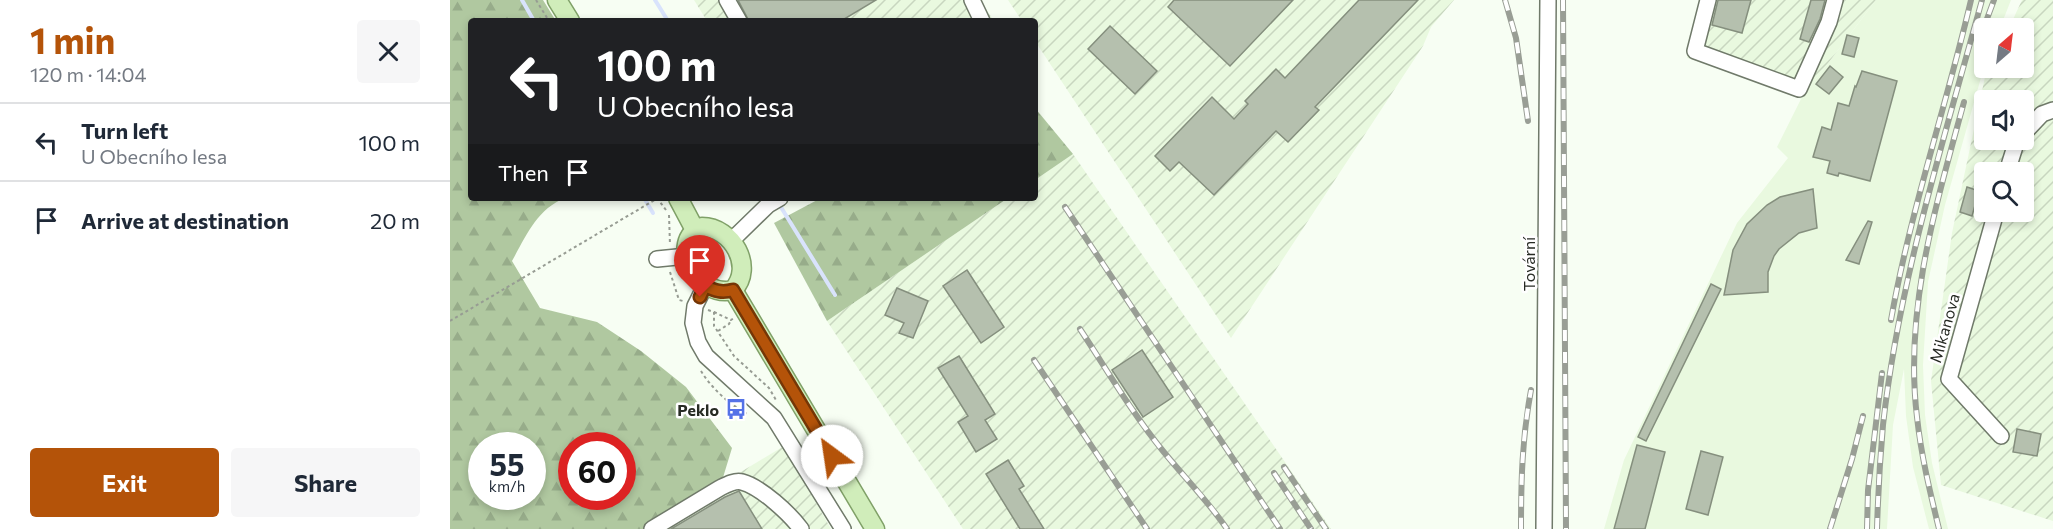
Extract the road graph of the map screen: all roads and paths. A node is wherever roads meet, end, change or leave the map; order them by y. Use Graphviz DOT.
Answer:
graph roads {
  1 [pos="536,0"];
  2 [pos="557,0"];
  3 [pos="727,0"];
  4 [pos="972,0"];
  5 [pos="1548,0"];
  6 [pos="1708,0"];
  7 [pos="1834,0"];
  8 [pos="547,18"];
  9 [pos="568,18"];
  10 [pos="737,18"];
  11 [pos="981,18"];
  12 [pos="2053,110"];
  13 [pos="2034,122"];
  14 [pos="653,201"];
  15 [pos="660,201"];
  16 [pos="680,201"];
  17 [pos="774,202"];
  18 [pos="1993,222"];
  19 [pos="695,230"];
  20 [pos="731,241"];
  21 [pos="671,258"];
  22 [pos="705,286"];
  23 [pos="733,290"];
  24 [pos="695,306"];
  25 [pos="731,320"];
  26 [pos="450,321"];
  27 [pos="718,331"];
  28 [pos="708,384"];
  29 [pos="780,406"];
  30 [pos="740,410"];
  31 [pos="2001,436"];
  32 [pos="652,529"];
  33 [pos="801,529"];
  34 [pos="843,529"];
  35 [pos="875,529"];
  36 [pos="1544,529"];
  1 -- 8 [label="path"];
  2 -- 9 [label="main road"];
  3 -- 10 [label="street"];
  4 -- 11 [label="street"];
  5 -- 36 [label="street, Tovární"];
  6 -- 7 [label="street"];
  12 -- 13 [label="street"];
  14 -- 26 [label="path"];
  15 -- 21 [label="path"];
  16 -- 19 [label="main road"];
  17 -- 20 [label="street"];
  18 -- 31 [label="street, Mikanova"];
  19 -- 20 [label="main road"];
  19 -- 21 [label="main road"];
  20 -- 23 [label="main road"];
  21 -- 22 [label="main road"];
  21 -- 24 [label="path"];
  22 -- 23 [label="main road"];
  22 -- 24 [label="street"];
  23 -- 35 [label="main road"];
  24 -- 27 [label="path"];
  24 -- 34 [label="street"];
  25 -- 27 [label="path"];
  27 -- 29 [label="path"];
  28 -- 30 [label="path"];
  32 -- 33 [label="street"];
}
